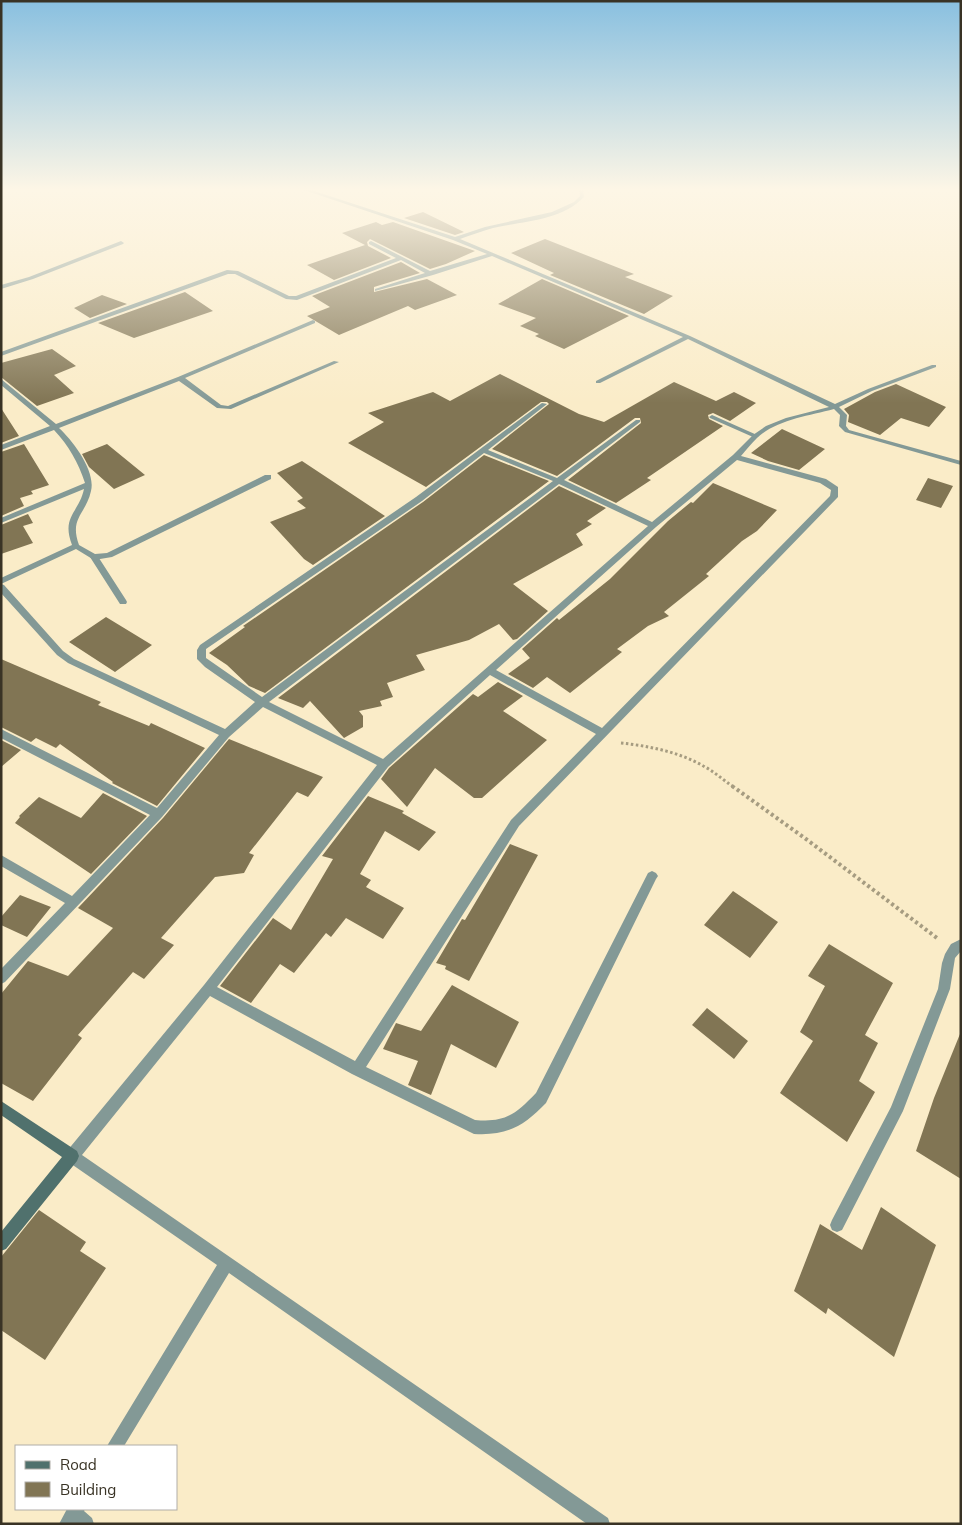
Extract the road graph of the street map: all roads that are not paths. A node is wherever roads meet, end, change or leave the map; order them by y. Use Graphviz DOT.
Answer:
graph roads {
  1 [pos="77,260"];
  2 [pos="396,260"];
  3 [pos="406,260"];
  4 [pos="473,260"];
  5 [pos="507,260"];
  6 [pos="431,274"];
  7 [pos="1,287"];
  8 [pos="377,290"];
  9 [pos="313,322"];
  10 [pos="688,337"];
  11 [pos="1,354"];
  12 [pos="336,362"];
  13 [pos="934,366"];
  14 [pos="180,378"];
  15 [pos="1,381"];
  16 [pos="598,382"];
  17 [pos="5,389"];
  18 [pos="544,404"];
  19 [pos="835,407"];
  20 [pos="712,417"];
  21 [pos="638,421"];
  22 [pos="56,426"];
  23 [pos="755,436"];
  24 [pos="1,448"];
  25 [pos="482,450"];
  26 [pos="736,457"];
  27 [pos="961,463"];
  28 [pos="268,477"];
  29 [pos="559,481"];
  30 [pos="89,484"];
  31 [pos="1,521"];
  32 [pos="653,525"];
  33 [pos="76,546"];
  34 [pos="94,557"];
  35 [pos="1,581"];
  36 [pos="1,587"];
  37 [pos="123,602"];
  38 [pos="489,670"];
  39 [pos="262,702"];
  40 [pos="1,733"];
  41 [pos="602,733"];
  42 [pos="226,734"];
  43 [pos="384,764"];
  44 [pos="158,814"];
  45 [pos="1,860"];
  46 [pos="652,876"];
  47 [pos="73,902"];
  48 [pos="961,944"];
  49 [pos="1,978"];
  50 [pos="208,989"];
  51 [pos="357,1069"];
  52 [pos="1,1107"];
  53 [pos="72,1156"];
  54 [pos="837,1225"];
  55 [pos="1,1244"];
  56 [pos="226,1264"];
  57 [pos="116,1445"];
  58 [pos="602,1524"];
  1 -- 7 [label="street"];
  2 -- 11 [label="street"];
  3 -- 6 [label="street"];
  4 -- 6 [label="street"];
  5 -- 10 [label="street"];
  6 -- 8 [label="street"];
  9 -- 14 [label="street"];
  10 -- 16 [label="street"];
  10 -- 19 [label="street"];
  12 -- 14 [label="street"];
  13 -- 19 [label="street"];
  14 -- 22 [label="street"];
  15 -- 17 [label="street"];
  17 -- 22 [label="street"];
  18 -- 25 [label="street"];
  19 -- 23 [label="street"];
  19 -- 27 [label="street"];
  20 -- 23 [label="street"];
  21 -- 29 [label="street"];
  22 -- 24 [label="street"];
  22 -- 30 [label="street"];
  23 -- 26 [label="street"];
  25 -- 29 [label="street"];
  25 -- 39 [label="street"];
  26 -- 32 [label="street"];
  26 -- 41 [label="street"];
  28 -- 34 [label="street"];
  29 -- 32 [label="street"];
  29 -- 39 [label="street"];
  30 -- 31 [label="street"];
  30 -- 33 [label="street"];
  32 -- 38 [label="street"];
  33 -- 34 [label="street"];
  33 -- 35 [label="street"];
  34 -- 37 [label="street"];
  36 -- 42 [label="street"];
  38 -- 41 [label="street"];
  38 -- 43 [label="street"];
  39 -- 42 [label="street"];
  39 -- 43 [label="street"];
  40 -- 44 [label="street"];
  41 -- 51 [label="street"];
  42 -- 44 [label="street"];
  43 -- 50 [label="street"];
  44 -- 47 [label="street"];
  45 -- 47 [label="street"];
  46 -- 51 [label="street"];
  47 -- 49 [label="street"];
  48 -- 54 [label="street"];
  50 -- 51 [label="street"];
  50 -- 53 [label="street"];
  52 -- 53 [label="street"];
  53 -- 55 [label="street"];
  53 -- 56 [label="street"];
  56 -- 57 [label="street"];
  56 -- 58 [label="street"];
}
